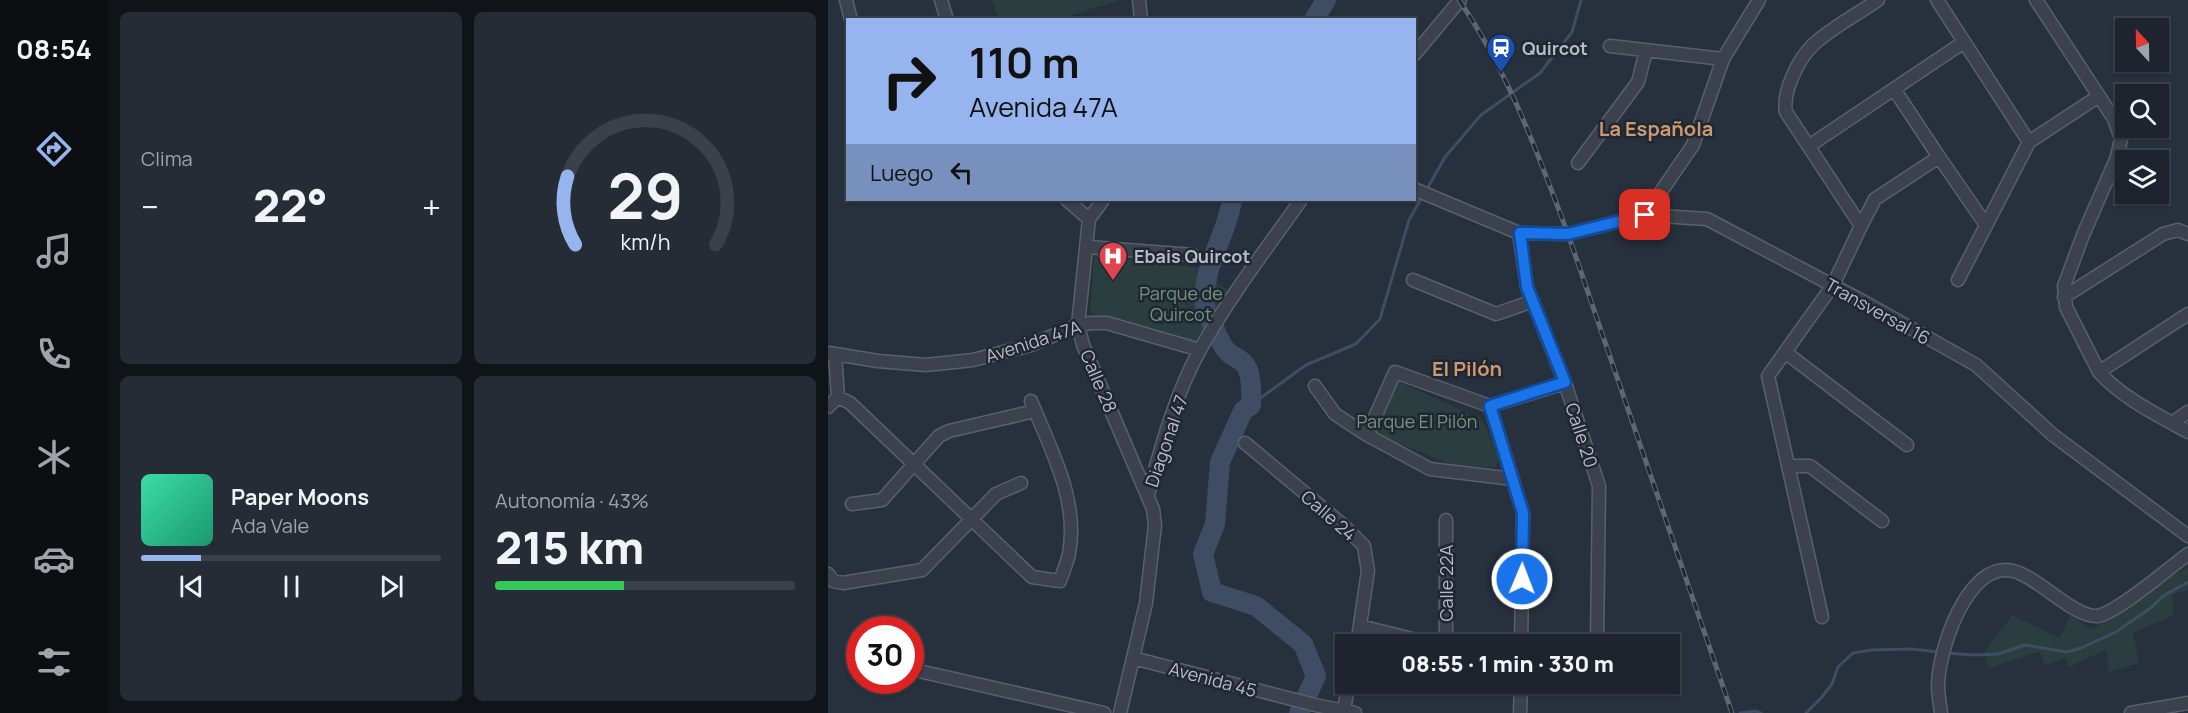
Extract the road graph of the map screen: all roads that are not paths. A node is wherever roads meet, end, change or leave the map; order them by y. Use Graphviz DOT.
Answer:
graph roads {
  1 [pos="846,0"];
  2 [pos="941,0"];
  3 [pos="1139,0"];
  4 [pos="1460,0"];
  5 [pos="1759,0"];
  6 [pos="1878,0"];
  7 [pos="1937,0"];
  8 [pos="2036,0"];
  9 [pos="850,18"];
  10 [pos="946,18"];
  11 [pos="1141,18"];
  12 [pos="1964,42"];
  13 [pos="1610,46"];
  14 [pos="1646,51"];
  15 [pos="1416,53"];
  16 [pos="1723,59"];
  17 [pos="1894,89"];
  18 [pos="2099,96"];
  19 [pos="2029,142"];
  20 [pos="1809,146"];
  21 [pos="1939,157"];
  22 [pos="1578,163"];
  23 [pos="1416,189"];
  24 [pos="1068,201"];
  25 [pos="1102,201"];
  26 [pos="1300,201"];
  27 [pos="1645,215"];
  28 [pos="1089,219"];
  29 [pos="1986,225"];
  30 [pos="1861,226"];
  31 [pos="1520,233"];
  32 [pos="2188,234"];
  33 [pos="1088,247"];
  34 [pos="1193,255"];
  35 [pos="1413,280"];
  36 [pos="1958,280"];
  37 [pos="1833,285"];
  38 [pos="2064,297"];
  39 [pos="1533,301"];
  40 [pos="2188,314"];
  41 [pos="1078,325"];
  42 [pos="1200,350"];
  43 [pos="1785,352"];
  44 [pos="832,353"];
  45 [pos="2099,372"];
  46 [pos="1565,382"];
  47 [pos="1316,386"];
  48 [pos="838,397"];
  49 [pos="1490,406"];
  50 [pos="828,407"];
  51 [pos="2188,412"];
  52 [pos="2172,423"];
  53 [pos="2188,432"];
  54 [pos="1367,435"];
  55 [pos="1245,443"];
  56 [pos="1907,445"];
  57 [pos="915,465"];
  58 [pos="1789,466"];
  59 [pos="1513,479"];
  60 [pos="1021,483"];
  61 [pos="1148,495"];
  62 [pos="852,504"];
  63 [pos="971,518"];
  64 [pos="1446,520"];
  65 [pos="1882,521"];
  66 [pos="2188,536"];
  67 [pos="2188,554"];
  68 [pos="828,574"];
  69 [pos="1822,617"];
  70 [pos="1360,626"];
  71 [pos="1359,634"];
  72 [pos="1392,634"];
  73 [pos="1446,634"];
  74 [pos="1521,634"];
  75 [pos="1597,634"];
  76 [pos="1133,658"];
  77 [pos="924,672"];
  78 [pos="1348,694"];
  79 [pos="1521,694"];
  80 [pos="2188,703"];
  81 [pos="1347,712"];
  82 [pos="1104,713"];
  83 [pos="1120,713"];
  84 [pos="1520,713"];
  85 [pos="1941,713"];
  86 [pos="2132,713"];
  1 -- 9 [label="street"];
  2 -- 10 [label="street"];
  3 -- 11 [label="street"];
  4 -- 15 [label="street"];
  5 -- 16 [label="street"];
  6 -- 20 [label="street"];
  7 -- 12 [label="street"];
  8 -- 18 [label="street"];
  12 -- 17 [label="street"];
  12 -- 19 [label="street"];
  13 -- 14 [label="street"];
  14 -- 16 [label="street"];
  14 -- 22 [label="street"];
  16 -- 27 [label="street"];
  17 -- 20 [label="street"];
  17 -- 21 [label="street"];
  18 -- 19 [label="street"];
  18 -- 38 [label="street"];
  19 -- 29 [label="street"];
  20 -- 30 [label="street"];
  21 -- 29 [label="street"];
  21 -- 30 [label="street"];
  23 -- 31 [label="street"];
  24 -- 28 [label="street"];
  25 -- 28 [label="street"];
  26 -- 42 [label="street, Diagonal 47"];
  27 -- 31 [label="street, Transversal 16"];
  27 -- 37 [label="street, Transversal 16"];
  28 -- 33 [label="street, Calle 28"];
  29 -- 36 [label="street"];
  30 -- 37 [label="street"];
  31 -- 39 [label="street, Calle 20"];
  32 -- 38 [label="street"];
  33 -- 34 [label="street"];
  33 -- 41 [label="street, Calle 28"];
  35 -- 39 [label="street"];
  37 -- 43 [label="street"];
  37 -- 66 [label="street, Transversal 16"];
  38 -- 45 [label="street"];
  39 -- 46 [label="street, Calle 20"];
  40 -- 45 [label="street"];
  41 -- 42 [label="street, Avenida 47A"];
  41 -- 44 [label="street, Avenida 47A"];
  41 -- 61 [label="street, Calle 28"];
  42 -- 61 [label="street, Diagonal 47"];
  43 -- 56 [label="street"];
  43 -- 58 [label="street"];
  44 -- 48 [label="street"];
  45 -- 52 [label="street"];
  46 -- 49 [label="street"];
  46 -- 75 [label="street, Calle 20"];
  47 -- 54 [label="street"];
  48 -- 50 [label="street"];
  48 -- 57 [label="street"];
  49 -- 54 [label="street"];
  49 -- 59 [label="street"];
  51 -- 52 [label="street"];
  52 -- 53 [label="street"];
  54 -- 59 [label="street"];
  55 -- 70 [label="street, Calle 24"];
  57 -- 62 [label="street"];
  57 -- 63 [label="street"];
  57 -- 63 [label="street"];
  58 -- 65 [label="street"];
  58 -- 69 [label="street"];
  59 -- 74 [label="street"];
  60 -- 63 [label="street"];
  61 -- 76 [label="street, Diagonal 47"];
  63 -- 68 [label="street"];
  64 -- 73 [label="street, Calle 22A"];
  67 -- 85 [label="street"];
  70 -- 71 [label="street, Calle 24"];
  70 -- 72 [label="street"];
  76 -- 81 [label="street, Avenida 45"];
  76 -- 83 [label="street, Diagonal 47"];
  77 -- 82 [label="street"];
  78 -- 81 [label="street"];
  79 -- 84 [label="street"];
  80 -- 86 [label="street"];
}
